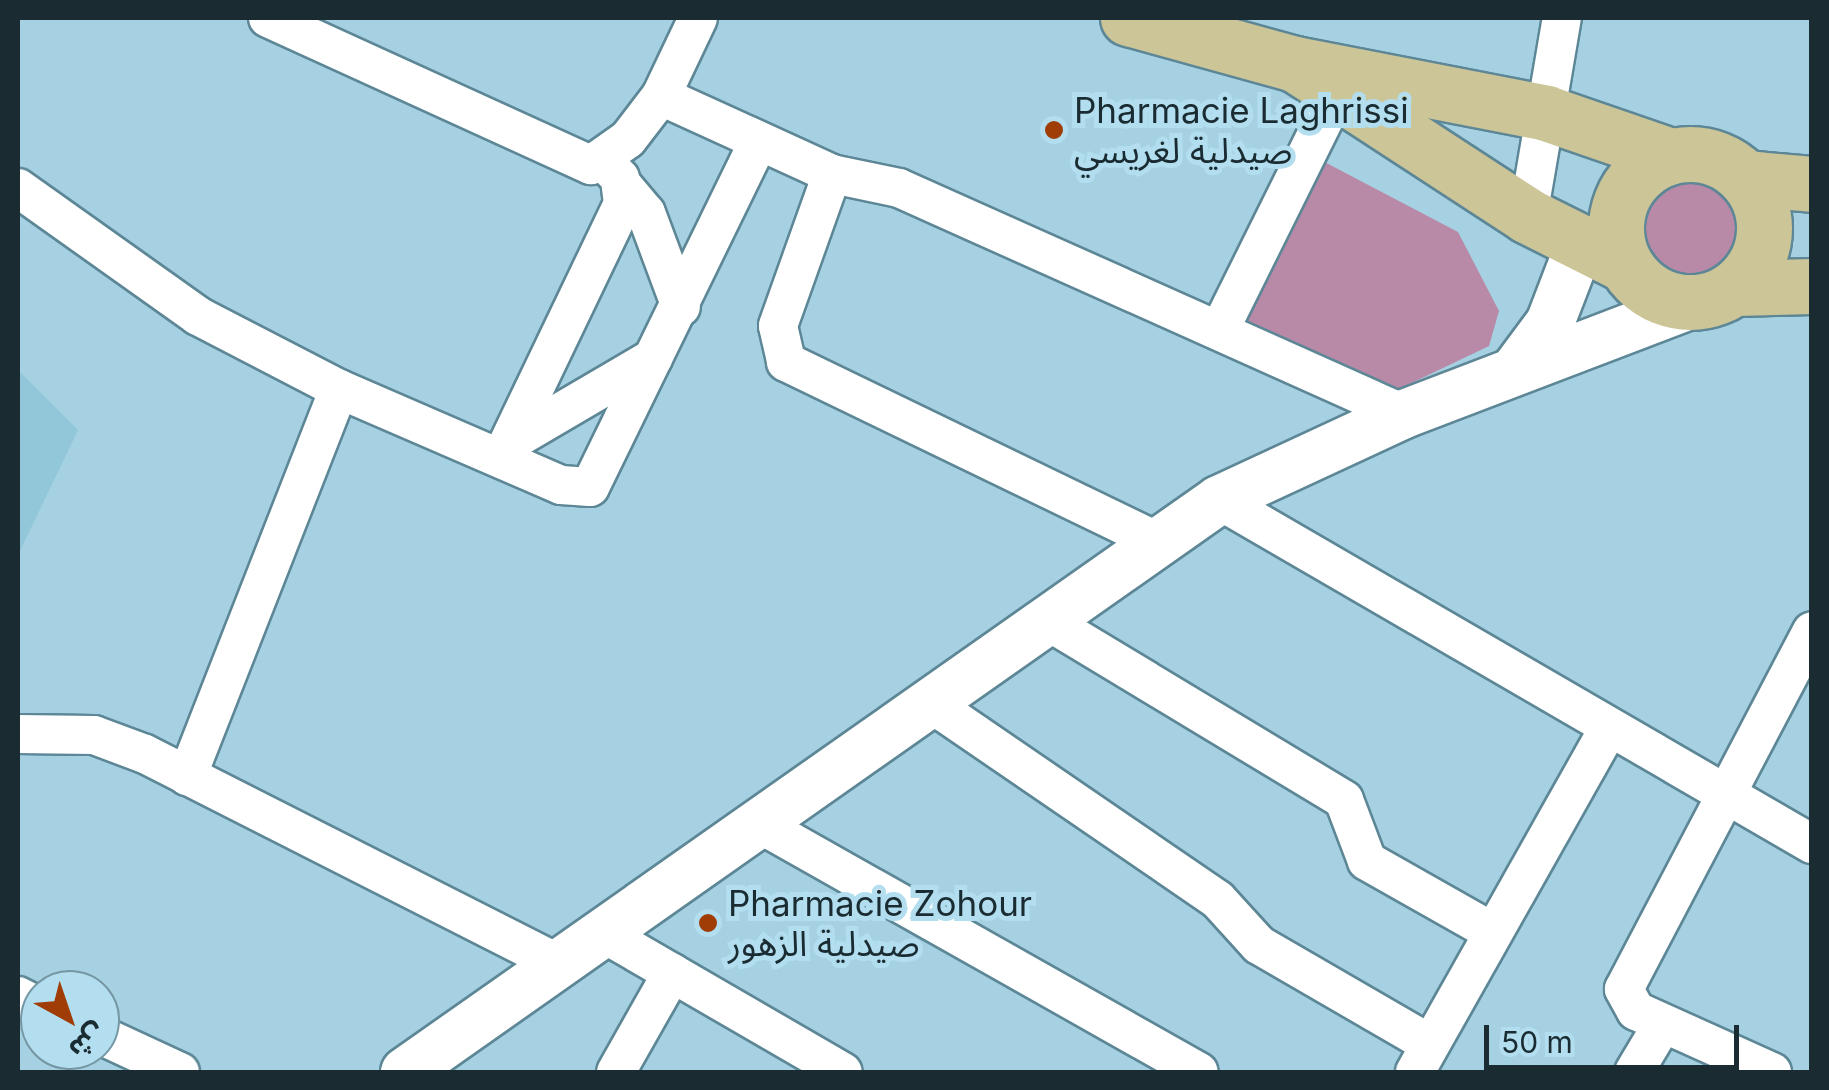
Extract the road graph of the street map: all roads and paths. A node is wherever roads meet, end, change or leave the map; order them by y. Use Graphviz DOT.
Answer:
graph roads {
  1 [pos="268,18"];
  2 [pos="698,18"];
  3 [pos="1128,18"];
  4 [pos="1562,18"];
  5 [pos="1326,77"];
  6 [pos="660,96"];
  7 [pos="1546,112"];
  8 [pos="758,142"];
  9 [pos="1672,156"];
  10 [pos="614,174"];
  11 [pos="832,174"];
  12 [pos="1745,178"];
  13 [pos="1812,184"];
  14 [pos="18,188"];
  15 [pos="1528,216"];
  16 [pos="1602,254"];
  17 [pos="1812,286"];
  18 [pos="1714,295"];
  19 [pos="681,307"];
  20 [pos="1220,329"];
  21 [pos="653,358"];
  22 [pos="1515,370"];
  23 [pos="339,390"];
  24 [pos="1404,414"];
  25 [pos="506,448"];
  26 [pos="1219,500"];
  27 [pos="1156,542"];
  28 [pos="1046,620"];
  29 [pos="1812,632"];
  30 [pos="929,702"];
  31 [pos="1607,731"];
  32 [pos="18,734"];
  33 [pos="187,776"];
  34 [pos="1723,798"];
  35 [pos="758,823"];
  36 [pos="1812,844"];
  37 [pos="1489,930"];
  38 [pos="602,933"];
  39 [pos="559,964"];
  40 [pos="672,973"];
  41 [pos="1662,1025"];
  42 [pos="120,1044"];
  43 [pos="1423,1058"];
  44 [pos="180,1072"];
  45 [pos="405,1072"];
  46 [pos="616,1072"];
  47 [pos="843,1072"];
  48 [pos="1200,1072"];
  49 [pos="1634,1072"];
  50 [pos="1772,1072"];
  1 -- 10 [label="street"];
  2 -- 6 [label="street"];
  3 -- 5 [label="main road"];
  4 -- 7 [label="street"];
  5 -- 7 [label="main road"];
  5 -- 15 [label="main road"];
  5 -- 20 [label="street"];
  6 -- 8 [label="street"];
  6 -- 10 [label="street"];
  7 -- 9 [label="main road"];
  7 -- 15 [label="street"];
  8 -- 11 [label="street"];
  8 -- 19 [label="street"];
  9 -- 12 [label="main road"];
  9 -- 16 [label="main road"];
  10 -- 19 [label="street"];
  10 -- 25 [label="street"];
  11 -- 20 [label="street"];
  11 -- 27 [label="street"];
  12 -- 13 [label="main road"];
  12 -- 18 [label="main road"];
  14 -- 23 [label="street"];
  15 -- 16 [label="main road"];
  16 -- 18 [label="main road"];
  16 -- 22 [label="street"];
  17 -- 18 [label="main road"];
  18 -- 22 [label="street"];
  19 -- 21 [label="street"];
  20 -- 24 [label="street"];
  21 -- 25 [label="street"];
  21 -- 25 [label="street"];
  22 -- 24 [label="street"];
  23 -- 25 [label="street"];
  23 -- 33 [label="street"];
  24 -- 26 [label="street"];
  26 -- 27 [label="street"];
  26 -- 31 [label="street"];
  27 -- 28 [label="street"];
  28 -- 30 [label="street"];
  28 -- 37 [label="street"];
  29 -- 34 [label="street"];
  30 -- 35 [label="street"];
  30 -- 43 [label="street"];
  31 -- 34 [label="street"];
  31 -- 37 [label="street"];
  32 -- 33 [label="street"];
  33 -- 39 [label="street"];
  34 -- 36 [label="street"];
  34 -- 41 [label="street"];
  35 -- 38 [label="street"];
  35 -- 48 [label="street"];
  37 -- 43 [label="street"];
  38 -- 39 [label="street"];
  38 -- 40 [label="street"];
  39 -- 45 [label="street"];
  40 -- 46 [label="street"];
  40 -- 47 [label="street"];
  41 -- 49 [label="street"];
  41 -- 50 [label="street"];
  42 -- 44 [label="street"];
}
